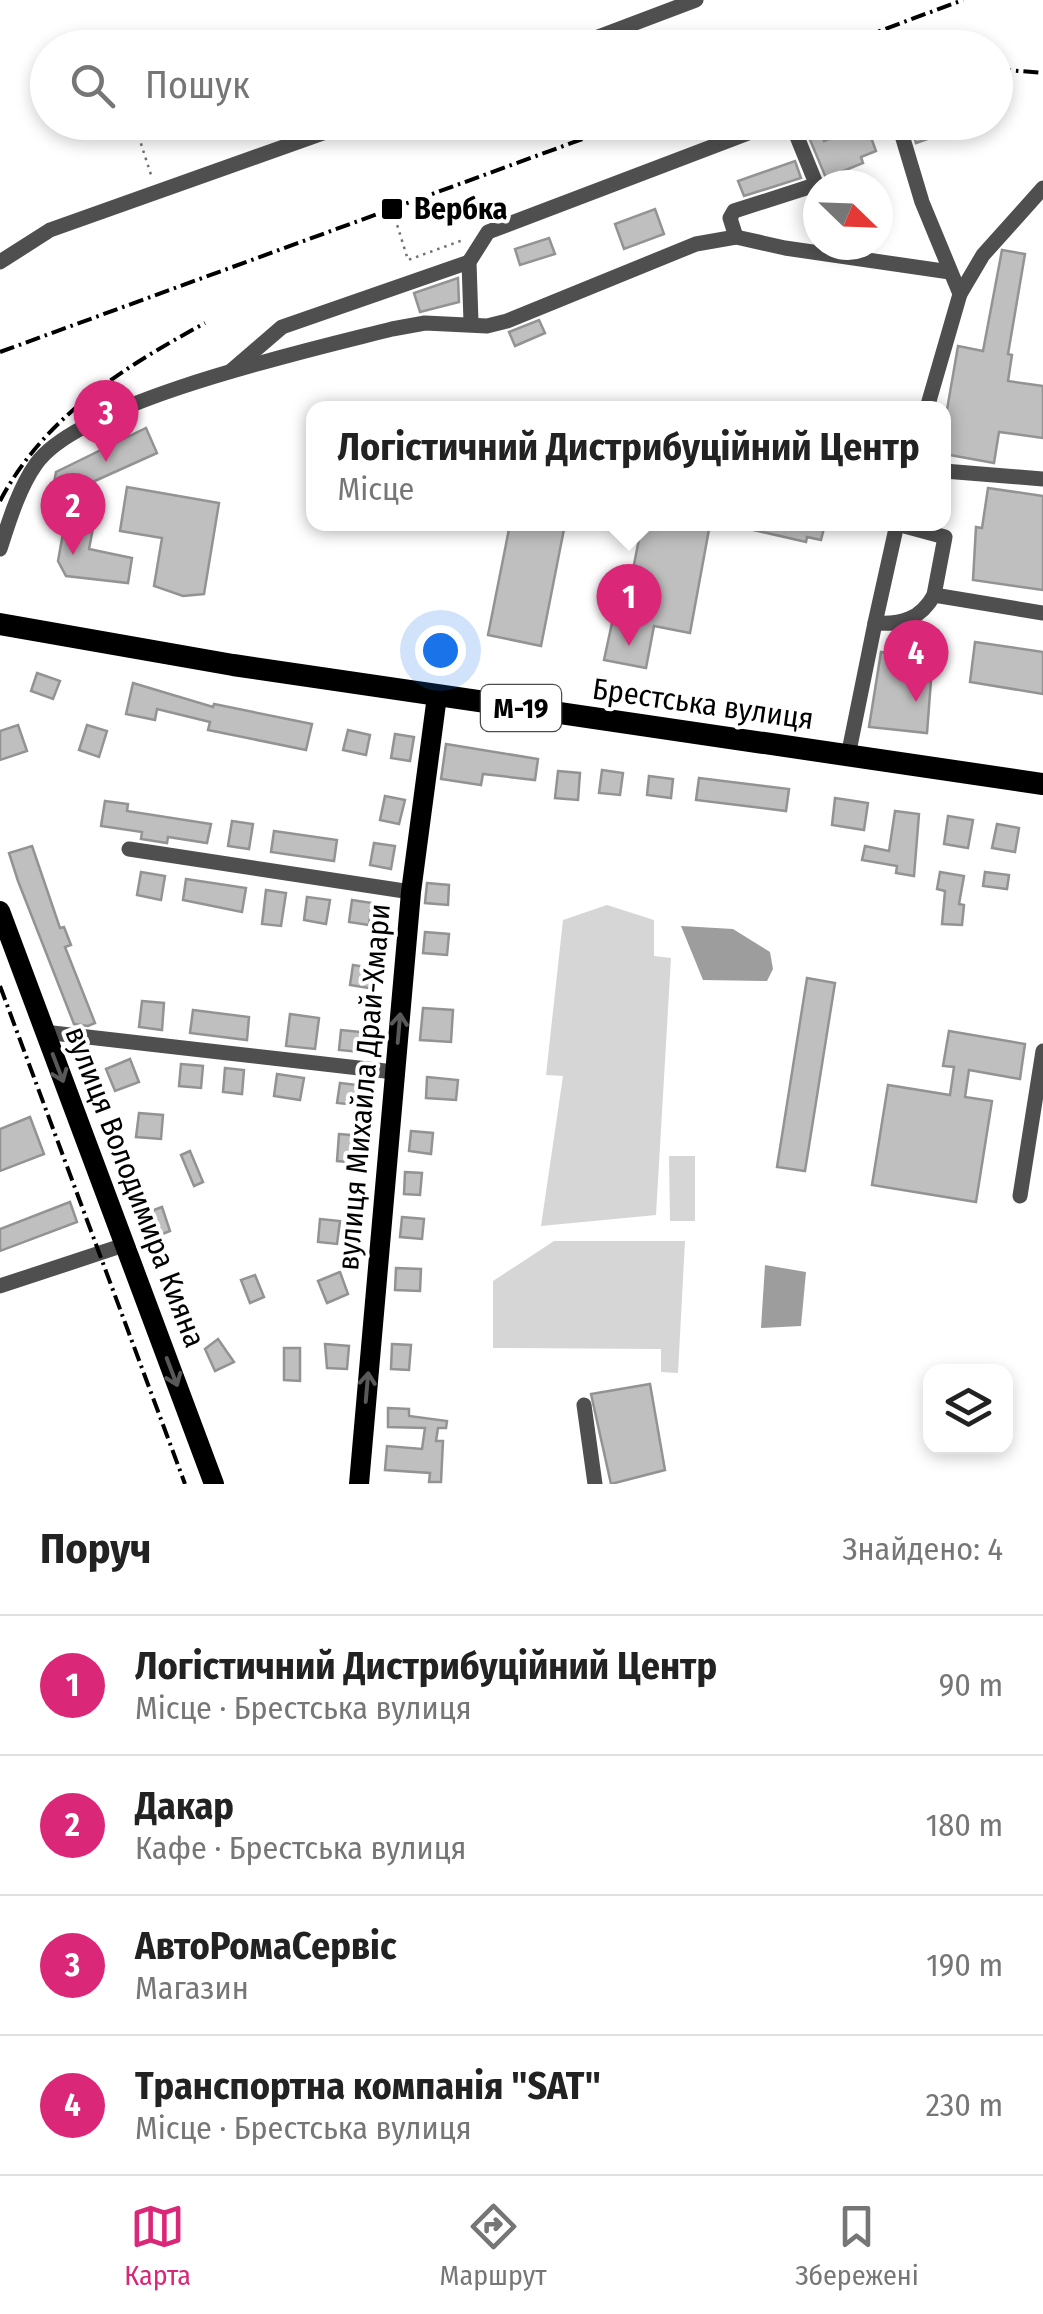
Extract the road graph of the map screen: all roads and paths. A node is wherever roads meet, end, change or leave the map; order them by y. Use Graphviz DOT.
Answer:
graph roads {
  1 [pos="696,0"];
  2 [pos="616,30"];
  3 [pos="140,140"];
  4 [pos="305,140"];
  5 [pos="730,140"];
  6 [pos="799,140"];
  7 [pos="904,140"];
  8 [pos="1043,188"];
  9 [pos="157,194"];
  10 [pos="395,218"];
  11 [pos="488,232"];
  12 [pos="736,236"];
  13 [pos="0,262"];
  14 [pos="469,262"];
  15 [pos="950,272"];
  16 [pos="958,301"];
  17 [pos="472,322"];
  18 [pos="228,373"];
  19 [pos="929,401"];
  20 [pos="951,471"];
  21 [pos="1043,479"];
  22 [pos="895,531"];
  23 [pos="923,531"];
  24 [pos="0,549"];
  25 [pos="934,595"];
  26 [pos="1043,613"];
  27 [pos="0,624"];
  28 [pos="875,624"];
  29 [pos="437,696"];
  30 [pos="848,756"];
  31 [pos="1043,784"];
  32 [pos="129,849"];
  33 [pos="411,892"];
  34 [pos="0,911"];
  35 [pos="44,1032"];
  36 [pos="1043,1050"];
  37 [pos="394,1072"];
  38 [pos="1020,1196"];
  39 [pos="124,1245"];
  40 [pos="0,1286"];
  41 [pos="584,1405"];
  42 [pos="214,1484"];
  43 [pos="359,1484"];
  44 [pos="595,1484"];
  1 -- 2 [label="street"];
  3 -- 9 [label="path"];
  4 -- 9 [label="street"];
  5 -- 11 [label="street"];
  6 -- 12 [label="street"];
  7 -- 15 [label="street"];
  8 -- 16 [label="street"];
  9 -- 13 [label="street"];
  10 -- 11 [label="path"];
  11 -- 14 [label="street"];
  12 -- 15 [label="street"];
  12 -- 17 [label="street"];
  14 -- 17 [label="street"];
  14 -- 18 [label="street"];
  15 -- 16 [label="street"];
  16 -- 19 [label="street"];
  17 -- 18 [label="street"];
  18 -- 24 [label="street"];
  20 -- 21 [label="street"];
  22 -- 28 [label="street"];
  23 -- 25 [label="street"];
  25 -- 26 [label="street"];
  25 -- 28 [label="street"];
  27 -- 29 [label="highway, Брестська вулиця / М-19"];
  28 -- 30 [label="street"];
  29 -- 30 [label="highway, Брестська вулиця / М-19"];
  29 -- 33 [label="main road, вулиця Михайла Драй-Хмари"];
  30 -- 31 [label="highway, Брестська вулиця / М-19"];
  32 -- 33 [label="street"];
  37 -- 33 [label="main road, вулиця Михайла Драй-Хмари, one-way"];
  34 -- 35 [label="main road, вулиця Володимира Кияна"];
  35 -- 37 [label="street"];
  35 -- 39 [label="main road, вулиця Володимира Кияна, one-way"];
  36 -- 38 [label="street"];
  43 -- 37 [label="main road, вулиця Михайла Драй-Хмари, one-way"];
  39 -- 40 [label="street"];
  39 -- 42 [label="main road, вулиця Володимира Кияна, one-way"];
  41 -- 44 [label="street"];
}
